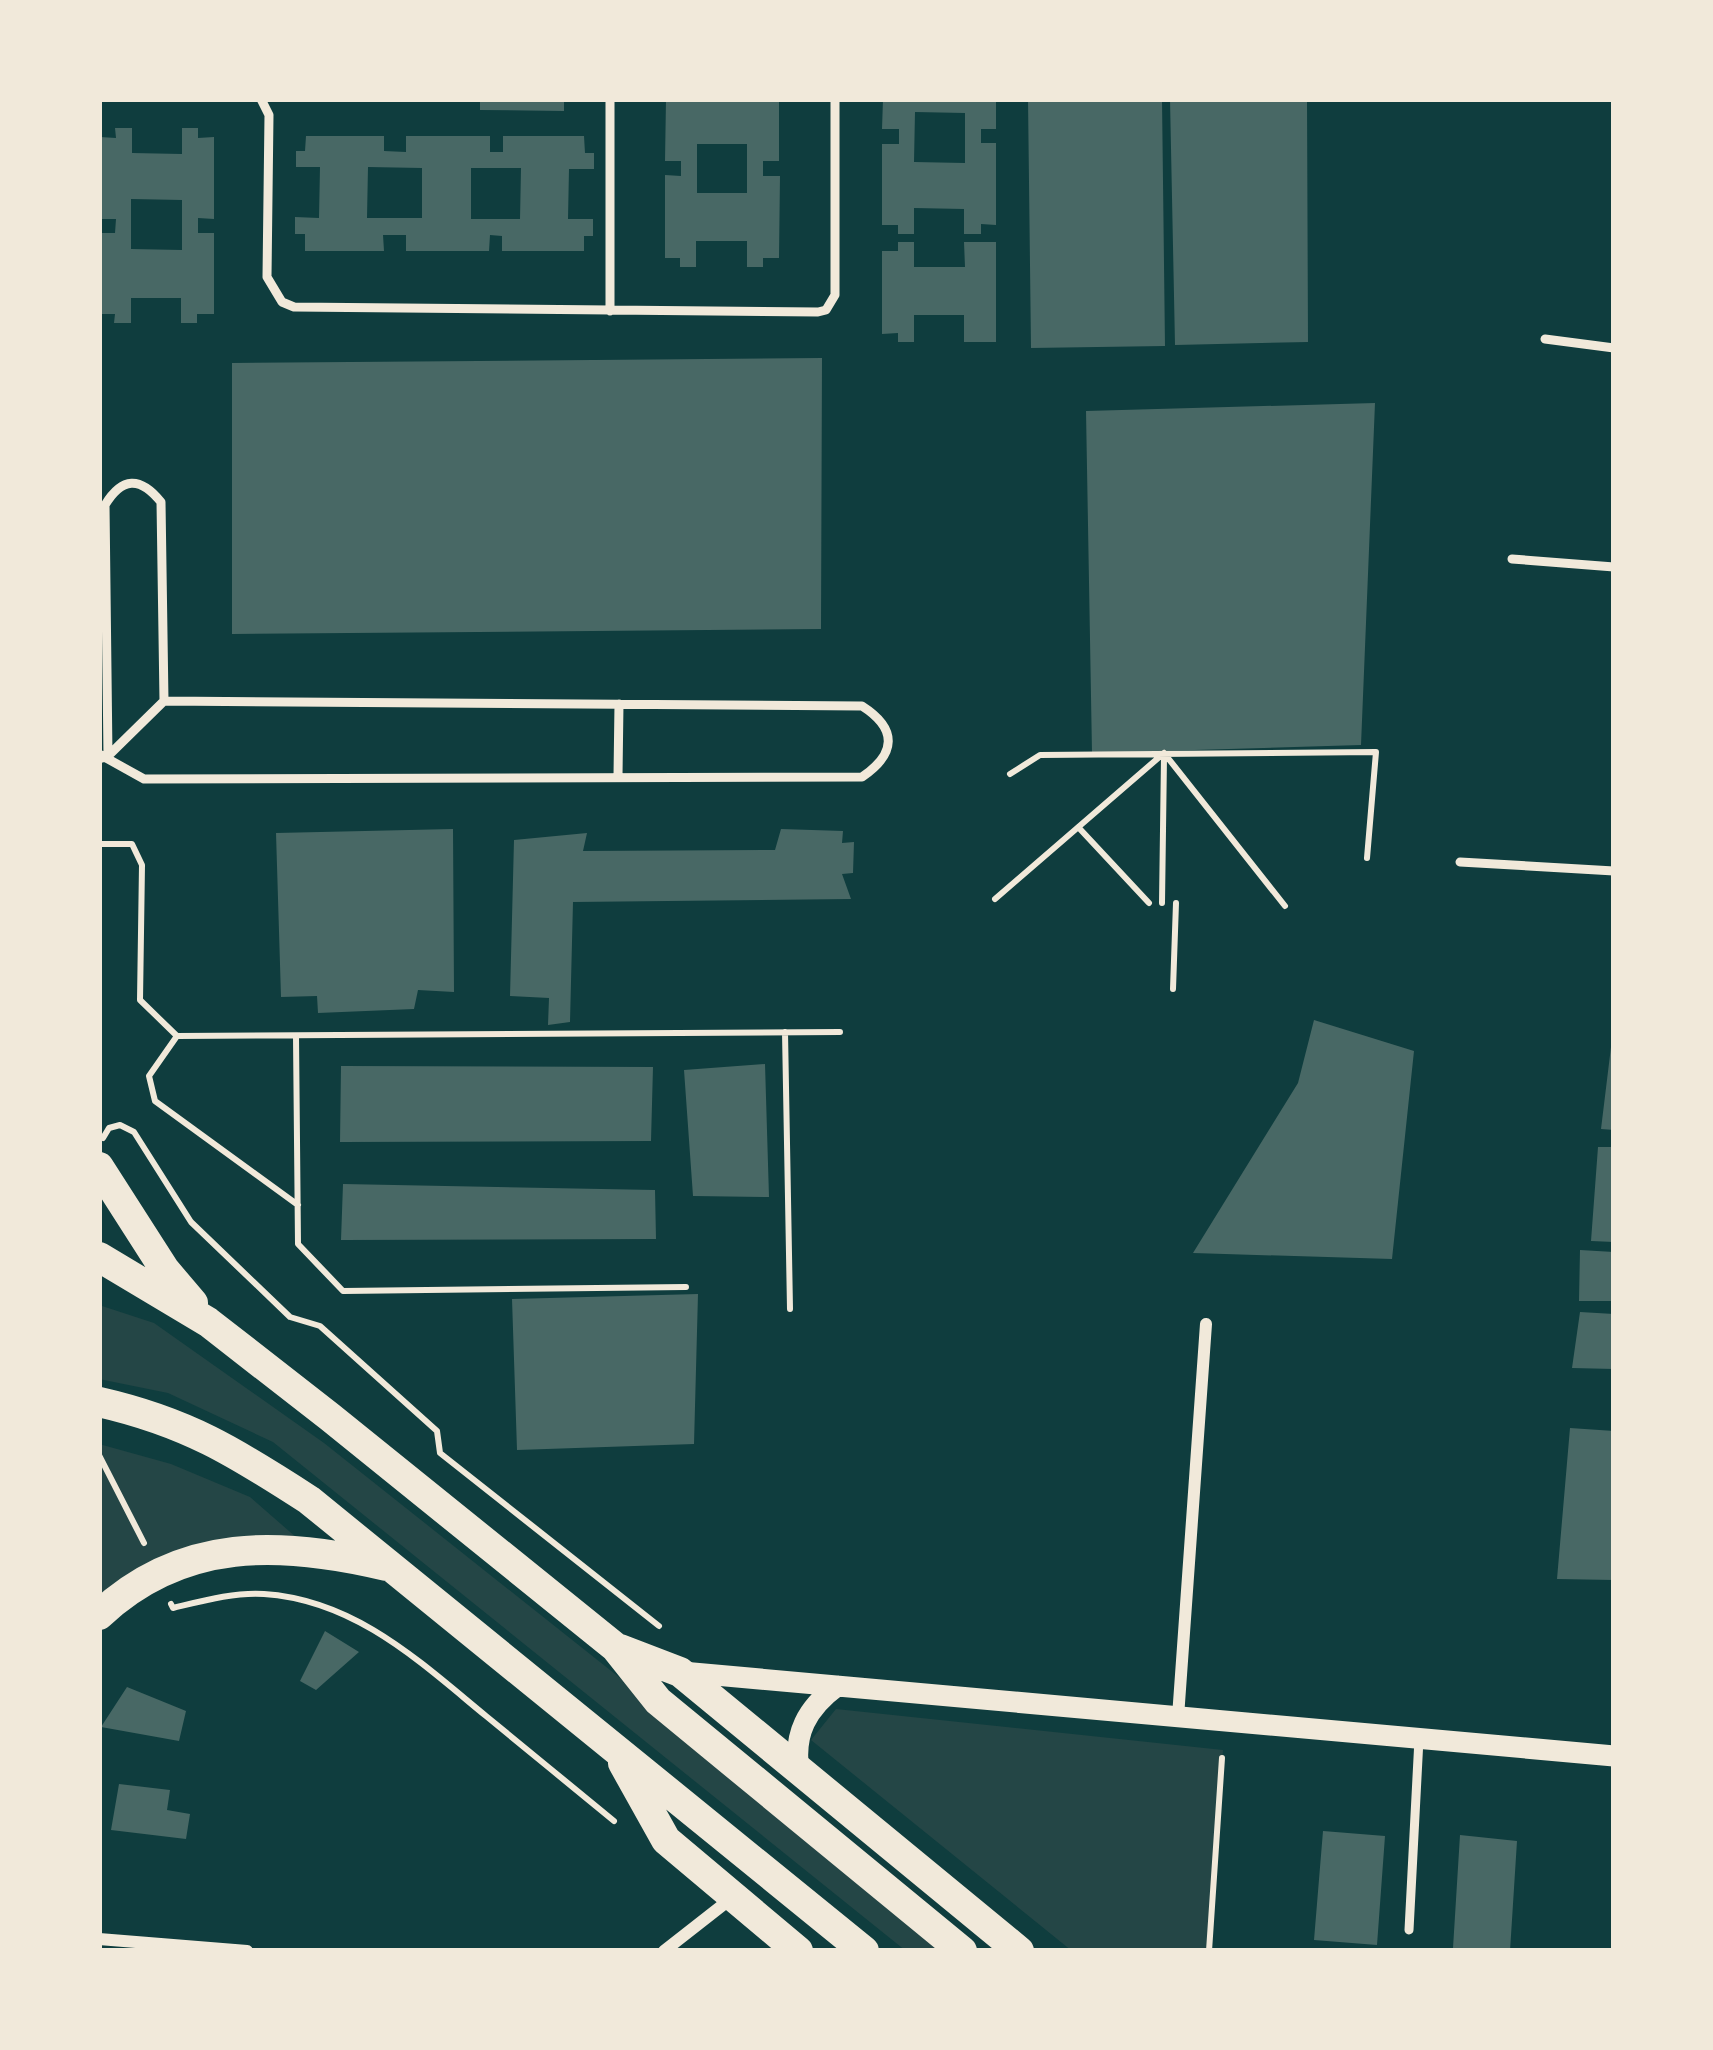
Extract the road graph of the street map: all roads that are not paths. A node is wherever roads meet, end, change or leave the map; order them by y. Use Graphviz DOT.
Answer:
graph roads {
  1 [pos="261,99"];
  2 [pos="610,99"];
  3 [pos="835,99"];
  4 [pos="610,310"];
  5 [pos="1545,339"];
  6 [pos="1614,348"];
  7 [pos="1512,559"];
  8 [pos="1614,567"];
  9 [pos="164,701"];
  10 [pos="619,704"];
  11 [pos="102,757"];
  12 [pos="618,776"];
  13 [pos="1460,862"];
  14 [pos="1614,872"];
  15 [pos="99,1167"];
  16 [pos="99,1257"];
  17 [pos="208,1322"];
  18 [pos="1206,1324"];
  19 [pos="99,1402"];
  20 [pos="398,1569"];
  21 [pos="99,1615"];
  22 [pos="615,1647"];
  23 [pos="680,1672"];
  24 [pos="837,1687"];
  25 [pos="1178,1718"];
  26 [pos="1419,1739"];
  27 [pos="614,1747"];
  28 [pos="1614,1756"];
  29 [pos="799,1771"];
  30 [pos="734,1897"];
  31 [pos="1409,1930"];
  32 [pos="99,1939"];
  33 [pos="247,1951"];
  34 [pos="664,1951"];
  35 [pos="798,1951"];
  36 [pos="864,1951"];
  37 [pos="962,1951"];
  38 [pos="1019,1951"];
  1 -- 4 [label="lane"];
  2 -- 4 [label="lane"];
  3 -- 4 [label="lane"];
  5 -- 6 [label="lane"];
  7 -- 8 [label="lane"];
  9 -- 10 [label="lane"];
  9 -- 11 [label="lane"];
  9 -- 11 [label="lane"];
  10 -- 12 [label="lane"];
  10 -- 12 [label="lane"];
  11 -- 12 [label="lane"];
  13 -- 14 [label="lane"];
  15 -- 17 [label="main road"];
  16 -- 17 [label="main road"];
  17 -- 22 [label="main road"];
  18 -- 25 [label="street"];
  19 -- 20 [label="main road"];
  20 -- 21 [label="main road"];
  20 -- 27 [label="main road"];
  22 -- 23 [label="main road"];
  22 -- 37 [label="main road"];
  23 -- 24 [label="street"];
  23 -- 29 [label="main road"];
  24 -- 25 [label="street"];
  24 -- 29 [label="street"];
  25 -- 26 [label="street"];
  26 -- 28 [label="street"];
  26 -- 31 [label="lane"];
  27 -- 30 [label="main road"];
  27 -- 36 [label="main road"];
  29 -- 38 [label="main road"];
  30 -- 34 [label="street"];
  30 -- 35 [label="main road"];
  32 -- 33 [label="street"];
}
